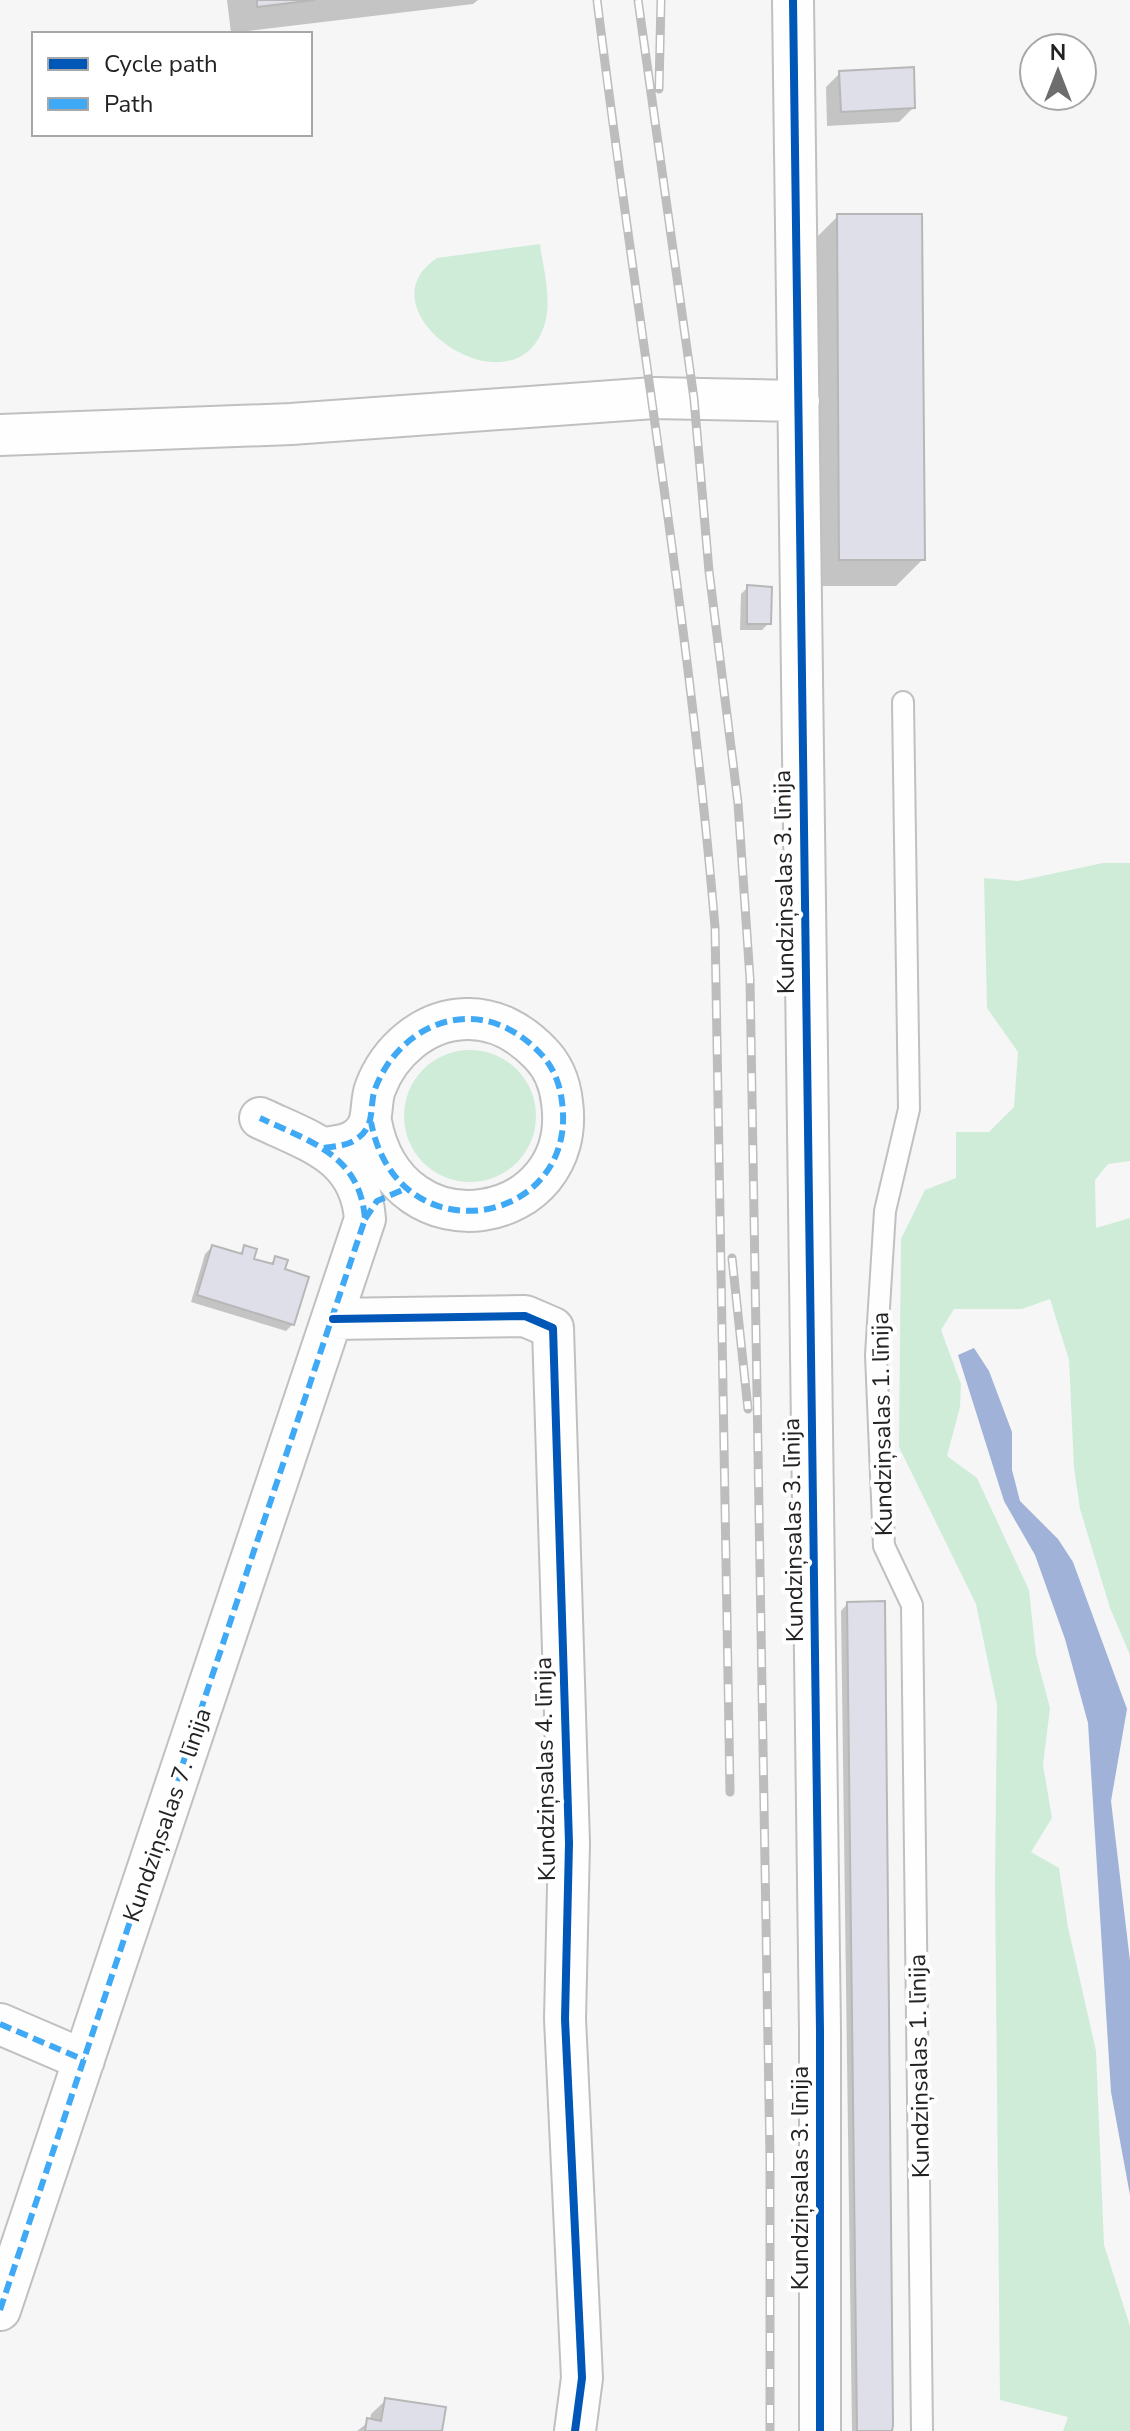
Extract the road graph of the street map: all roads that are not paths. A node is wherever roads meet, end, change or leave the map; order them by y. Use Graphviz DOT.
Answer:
graph roads {
  1 [pos="793,0"];
  2 [pos="799,401"];
  3 [pos="0,435"];
  4 [pos="903,702"];
  5 [pos="260,1118"];
  6 [pos="371,1122"];
  7 [pos="324,1148"];
  8 [pos="405,1189"];
  9 [pos="365,1219"];
  10 [pos="333,1319"];
  11 [pos="0,2024"];
  12 [pos="84,2060"];
  13 [pos="0,2310"];
  14 [pos="575,2431"];
  15 [pos="820,2431"];
  16 [pos="922,2431"];
  1 -- 2 [label="street, Kundziņsalas 3. līnija"];
  2 -- 3 [label="street"];
  2 -- 15 [label="street, Kundziņsalas 3. līnija"];
  4 -- 16 [label="lane, Kundziņsalas 1. līnija"];
  5 -- 7 [label="street"];
  6 -- 7 [label="street"];
  6 -- 8 [label="street"];
  6 -- 8 [label="street"];
  7 -- 9 [label="street"];
  8 -- 9 [label="street"];
  9 -- 10 [label="street, Kundziņsalas 7. līnija"];
  10 -- 12 [label="street, Kundziņsalas 7. līnija"];
  10 -- 14 [label="street, Kundziņsalas 4. līnija"];
  11 -- 12 [label="street"];
  12 -- 13 [label="street, Kundziņsalas 7. līnija"];
}
